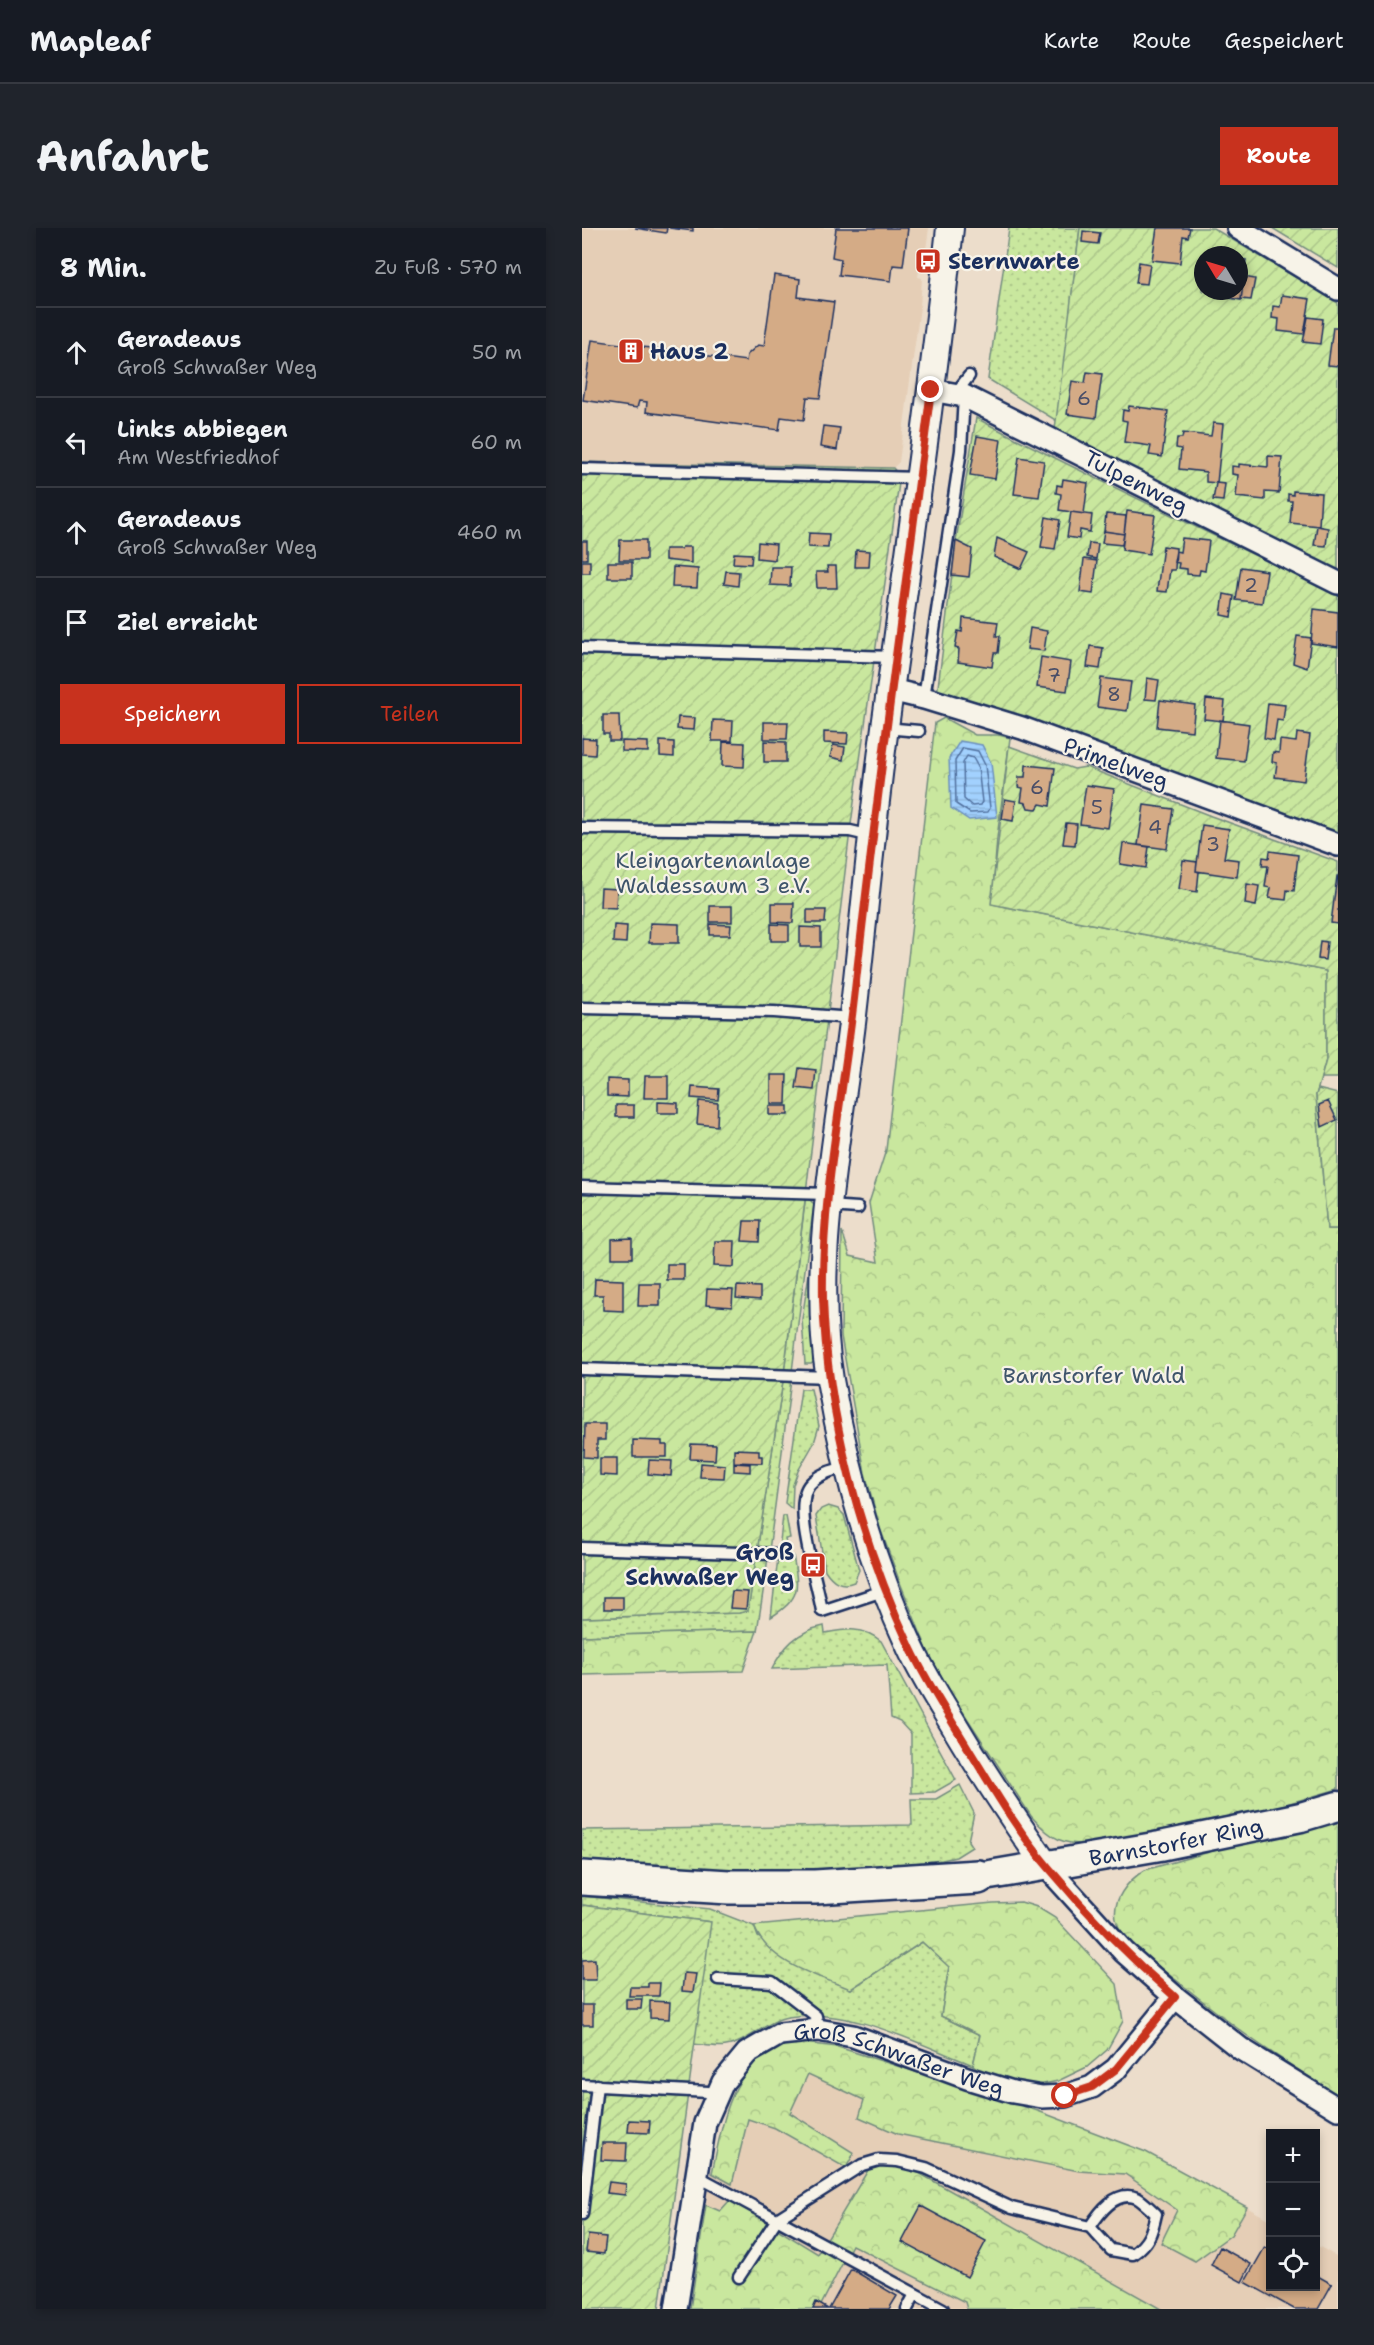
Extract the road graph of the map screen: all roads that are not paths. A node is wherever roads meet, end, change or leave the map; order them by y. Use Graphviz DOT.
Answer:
graph roads {
  1 [pos="950,228"];
  2 [pos="1238,228"];
  3 [pos="1338,289"];
  4 [pos="969,376"];
  5 [pos="950,393"];
  6 [pos="582,469"];
  7 [pos="919,478"];
  8 [pos="1338,583"];
  9 [pos="582,648"];
  10 [pos="895,657"];
  11 [pos="891,690"];
  12 [pos="924,698"];
  13 [pos="885,728"];
  14 [pos="919,731"];
  15 [pos="582,828"];
  16 [pos="872,836"];
  17 [pos="1338,845"];
  18 [pos="582,1008"];
  19 [pos="852,1018"];
  20 [pos="582,1187"];
  21 [pos="828,1200"];
  22 [pos="858,1208"];
  23 [pos="582,1369"];
  24 [pos="830,1377"];
  25 [pos="848,1467"];
  26 [pos="582,1548"];
  27 [pos="774,1554"];
  28 [pos="886,1590"];
  29 [pos="1338,1806"];
  30 [pos="1046,1866"];
  31 [pos="978,1877"];
  32 [pos="582,1878"];
  33 [pos="718,1979"];
  34 [pos="1175,1997"];
  35 [pos="818,2030"];
  36 [pos="582,2085"];
  37 [pos="597,2085"];
  38 [pos="708,2091"];
  39 [pos="1338,2109"];
  40 [pos="697,2176"];
  41 [pos="582,2214"];
  42 [pos="777,2219"];
  43 [pos="1090,2227"];
  44 [pos="739,2277"];
  45 [pos="915,2294"];
  46 [pos="676,2309"];
  47 [pos="907,2309"];
  48 [pos="943,2309"];
  1 -- 5 [label="street"];
  2 -- 3 [label="street"];
  4 -- 5 [label="lane"];
  5 -- 7 [label="street"];
  5 -- 8 [label="street, Tulpenweg"];
  5 -- 12 [label="lane"];
  6 -- 7 [label="lane"];
  7 -- 10 [label="street"];
  9 -- 10 [label="lane"];
  10 -- 11 [label="street"];
  11 -- 12 [label="street, Primelweg"];
  11 -- 13 [label="street"];
  12 -- 17 [label="street, Primelweg"];
  13 -- 14 [label="lane"];
  13 -- 16 [label="street"];
  15 -- 16 [label="lane"];
  16 -- 19 [label="street"];
  18 -- 19 [label="lane"];
  19 -- 21 [label="street"];
  20 -- 21 [label="lane"];
  21 -- 22 [label="lane"];
  21 -- 24 [label="street"];
  23 -- 24 [label="lane"];
  24 -- 25 [label="street"];
  25 -- 28 [label="street"];
  25 -- 28 [label="lane"];
  26 -- 27 [label="lane"];
  28 -- 30 [label="street"];
  29 -- 30 [label="main road, Barnstorfer Ring"];
  30 -- 31 [label="main road, Barnstorfer Ring"];
  30 -- 34 [label="street"];
  31 -- 32 [label="highway"];
  33 -- 35 [label="lane"];
  34 -- 35 [label="street, Groß Schwaßer Weg"];
  34 -- 39 [label="street"];
  35 -- 40 [label="street, Groß Schwaßer Weg"];
  36 -- 37 [label="lane"];
  37 -- 38 [label="lane"];
  37 -- 41 [label="lane"];
  40 -- 42 [label="lane"];
  40 -- 46 [label="street, Groß Schwaßer Weg"];
  42 -- 43 [label="lane"];
  42 -- 44 [label="lane"];
  42 -- 45 [label="lane"];
  43 -- 43 [label="lane"];
  45 -- 47 [label="lane"];
  45 -- 48 [label="lane"];
}
